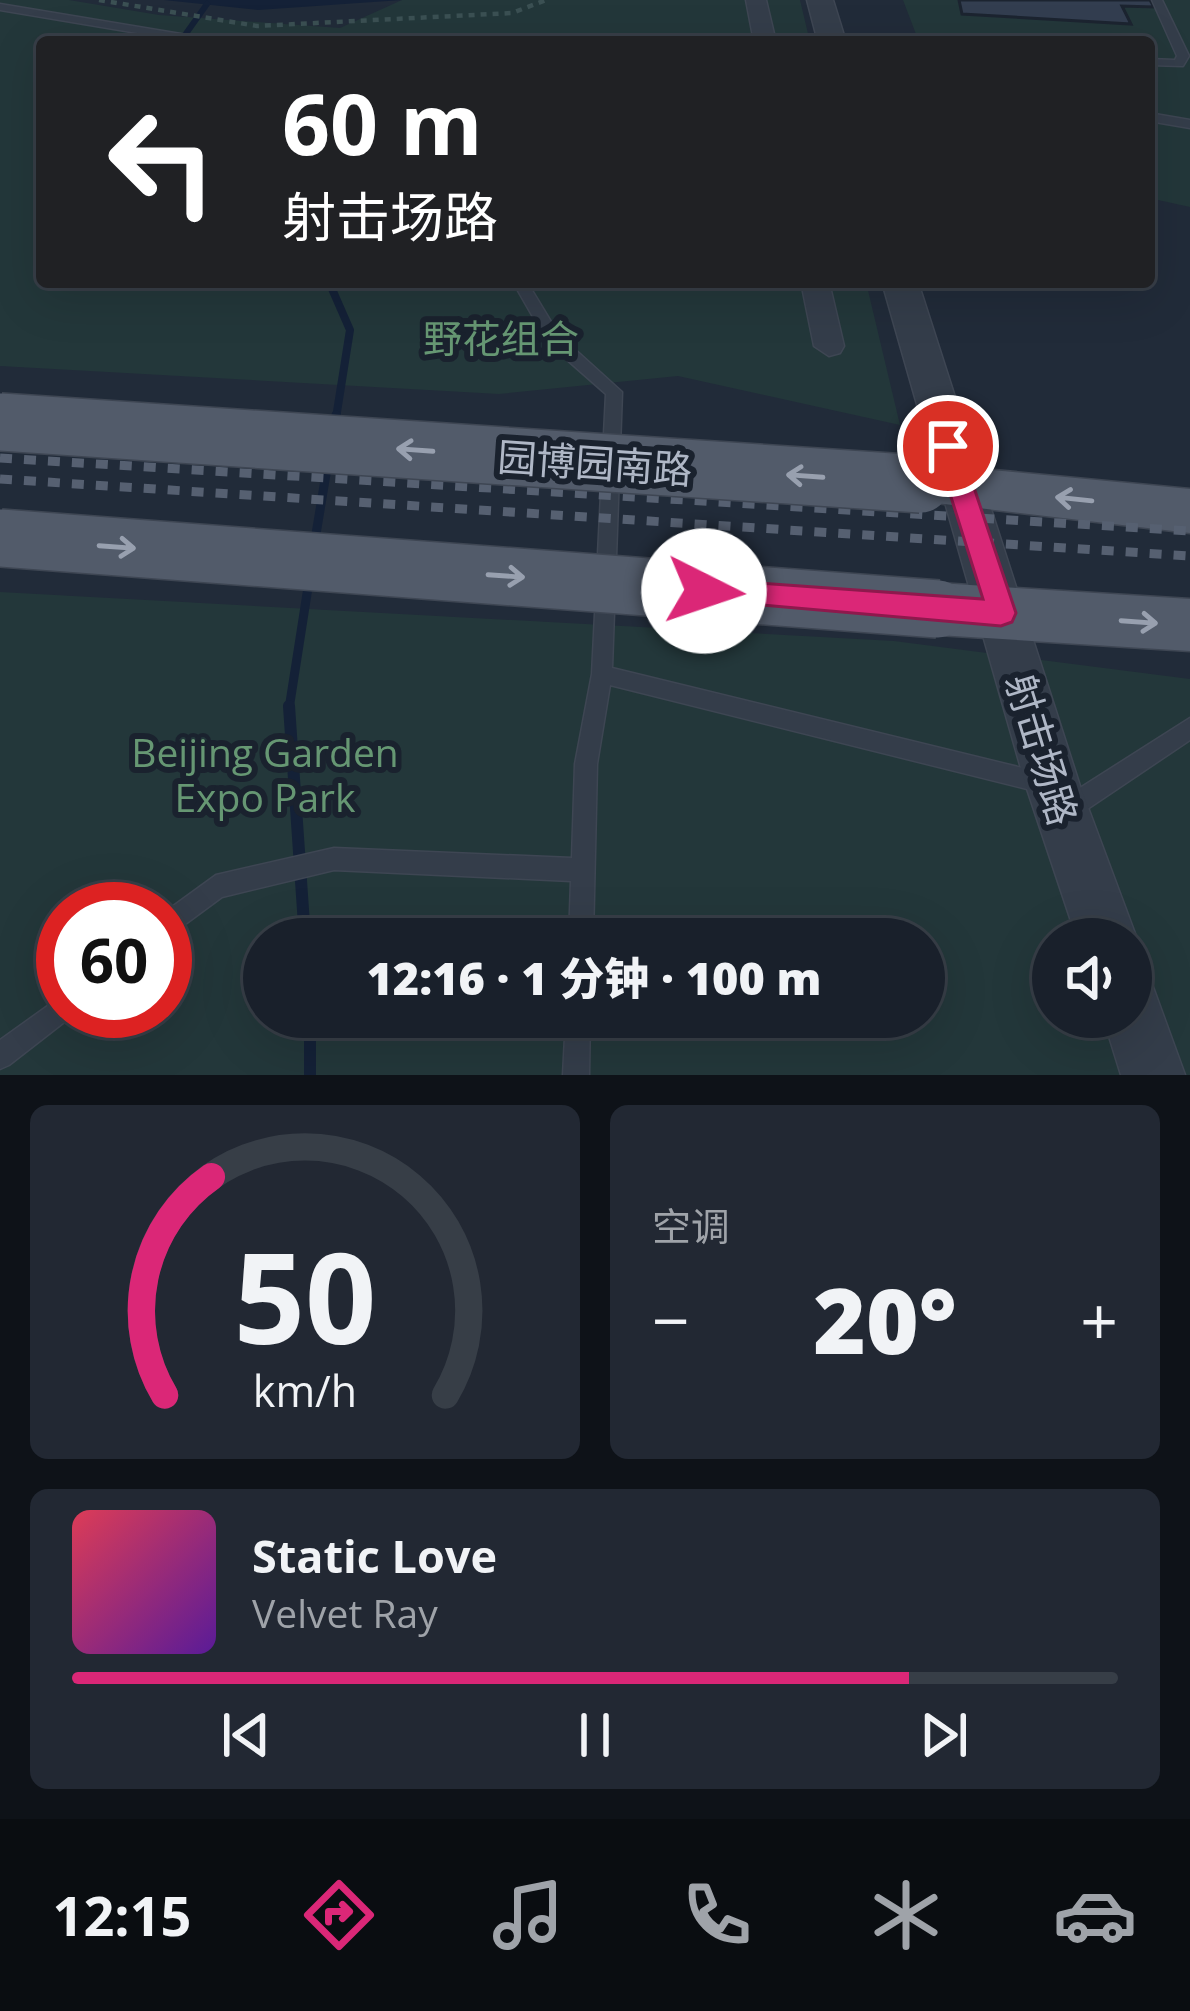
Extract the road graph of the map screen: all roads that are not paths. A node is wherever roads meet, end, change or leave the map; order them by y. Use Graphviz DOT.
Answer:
graph roads {
  1 [pos="756,0"];
  2 [pos="820,0"];
  3 [pos="1157,0"];
  4 [pos="0,7"];
  5 [pos="175,36"];
  6 [pos="764,36"];
  7 [pos="830,36"];
  8 [pos="1155,62"];
  9 [pos="1155,118"];
  10 [pos="1190,124"];
  11 [pos="523,288"];
  12 [pos="816,288"];
  13 [pos="901,288"];
  14 [pos="829,346"];
  15 [pos="0,422"];
  16 [pos="941,486"];
  17 [pos="1190,511"];
  18 [pos="0,538"];
  19 [pos="1001,613"];
  20 [pos="1190,626"];
  21 [pos="602,674"];
  22 [pos="1190,728"];
  23 [pos="1058,799"];
  24 [pos="583,870"];
  25 [pos="192,906"];
  26 [pos="582,918"];
  27 [pos="1100,918"];
  28 [pos="36,1028"];
  29 [pos="578,1038"];
  30 [pos="1141,1038"];
  31 [pos="0,1056"];
  32 [pos="577,1075"];
  33 [pos="1153,1075"];
  1 -- 6 [label="street"];
  2 -- 7 [label="street"];
  3 -- 8 [label="lane"];
  4 -- 5 [label="lane"];
  9 -- 10 [label="lane"];
  11 -- 21 [label="lane"];
  12 -- 14 [label="street"];
  13 -- 16 [label="street, 射击场路"];
  16 -- 15 [label="main road, 园博园南路, one-way, bridge"];
  17 -- 16 [label="main road, 园博园南路, one-way"];
  16 -- 19 [label="street, 射击场路"];
  18 -- 19 [label="main road, one-way, bridge"];
  19 -- 20 [label="main road, one-way"];
  19 -- 23 [label="street, 射击场路"];
  21 -- 23 [label="lane"];
  21 -- 24 [label="lane"];
  22 -- 23 [label="lane"];
  23 -- 27 [label="street, 射击场路"];
  24 -- 25 [label="lane"];
  24 -- 26 [label="lane"];
  28 -- 31 [label="lane"];
  29 -- 32 [label="lane"];
  30 -- 33 [label="street"];
}
